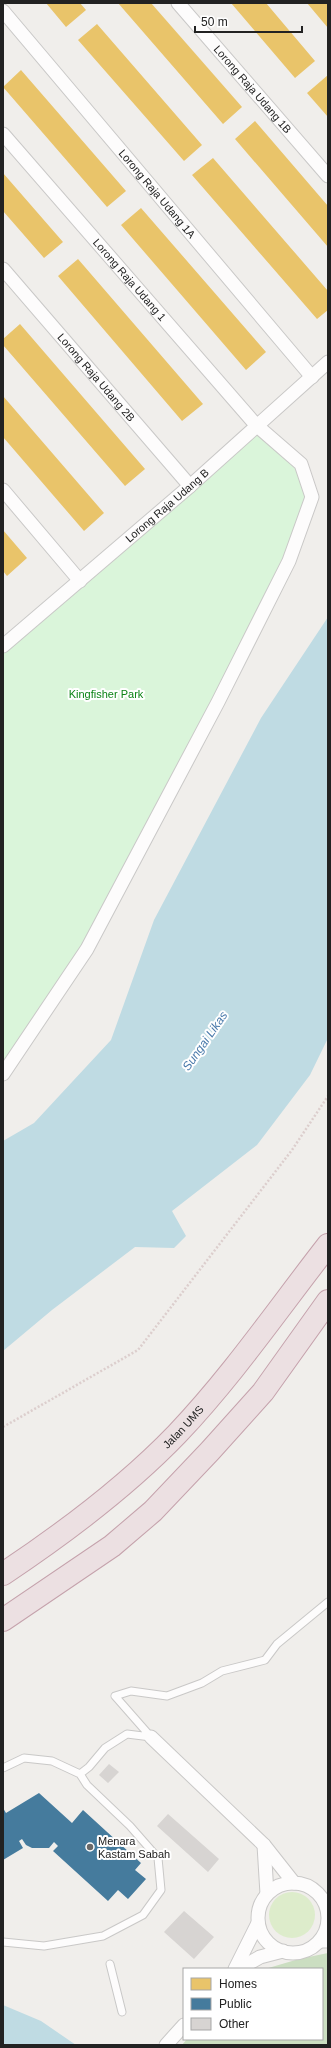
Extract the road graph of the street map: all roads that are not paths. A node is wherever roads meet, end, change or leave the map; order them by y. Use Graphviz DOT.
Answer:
graph roads {
  1 [pos="178,3"];
  2 [pos="3,11"];
  3 [pos="3,134"];
  4 [pos="328,176"];
  5 [pos="3,269"];
  6 [pos="328,362"];
  7 [pos="312,376"];
  8 [pos="256,425"];
  9 [pos="190,486"];
  10 [pos="3,490"];
  11 [pos="80,581"];
  12 [pos="3,646"];
  13 [pos="3,1074"];
  14 [pos="328,1245"];
  15 [pos="328,1301"];
  16 [pos="3,1574"];
  17 [pos="328,1602"];
  18 [pos="3,1620"];
  19 [pos="151,1737"];
  20 [pos="3,1768"];
  21 [pos="80,1774"];
  22 [pos="264,1845"];
  23 [pos="294,1883"];
  24 [pos="267,1894"];
  25 [pos="326,1905"];
  26 [pos="258,1923"];
  27 [pos="3,1942"];
  28 [pos="322,1944"];
  29 [pos="283,1952"];
  30 [pos="110,1964"];
  31 [pos="236,1968"];
  32 [pos="242,1968"];
  33 [pos="122,2012"];
  34 [pos="183,2026"];
  35 [pos="166,2045"];
  1 -- 4 [label="street, Lorong Raja Udang 1B"];
  2 -- 7 [label="street, Lorong Raja Udang 1A"];
  3 -- 8 [label="street, Lorong Raja Udang 1"];
  5 -- 9 [label="street, Lorong Raja Udang 2B"];
  6 -- 7 [label="street, Lorong Raja Udang B"];
  7 -- 8 [label="street, Lorong Raja Udang B"];
  8 -- 9 [label="street, Lorong Raja Udang B"];
  8 -- 13 [label="street, Lorong Raja Udang 1"];
  9 -- 11 [label="street, Lorong Raja Udang B"];
  10 -- 11 [label="street"];
  11 -- 12 [label="street, Lorong Raja Udang B"];
  14 -- 16 [label="highway, Jalan UMS"];
  15 -- 18 [label="highway"];
  17 -- 19 [label="lane"];
  19 -- 21 [label="lane"];
  19 -- 22 [label="street"];
  20 -- 21 [label="lane"];
  21 -- 27 [label="lane"];
  22 -- 23 [label="street"];
  22 -- 24 [label="street"];
  23 -- 24 [label="street"];
  23 -- 25 [label="street"];
  24 -- 26 [label="street"];
  25 -- 28 [label="street"];
  26 -- 29 [label="street"];
  26 -- 31 [label="street"];
  28 -- 29 [label="street"];
  29 -- 32 [label="street"];
  30 -- 33 [label="lane"];
  34 -- 35 [label="street"];
}
